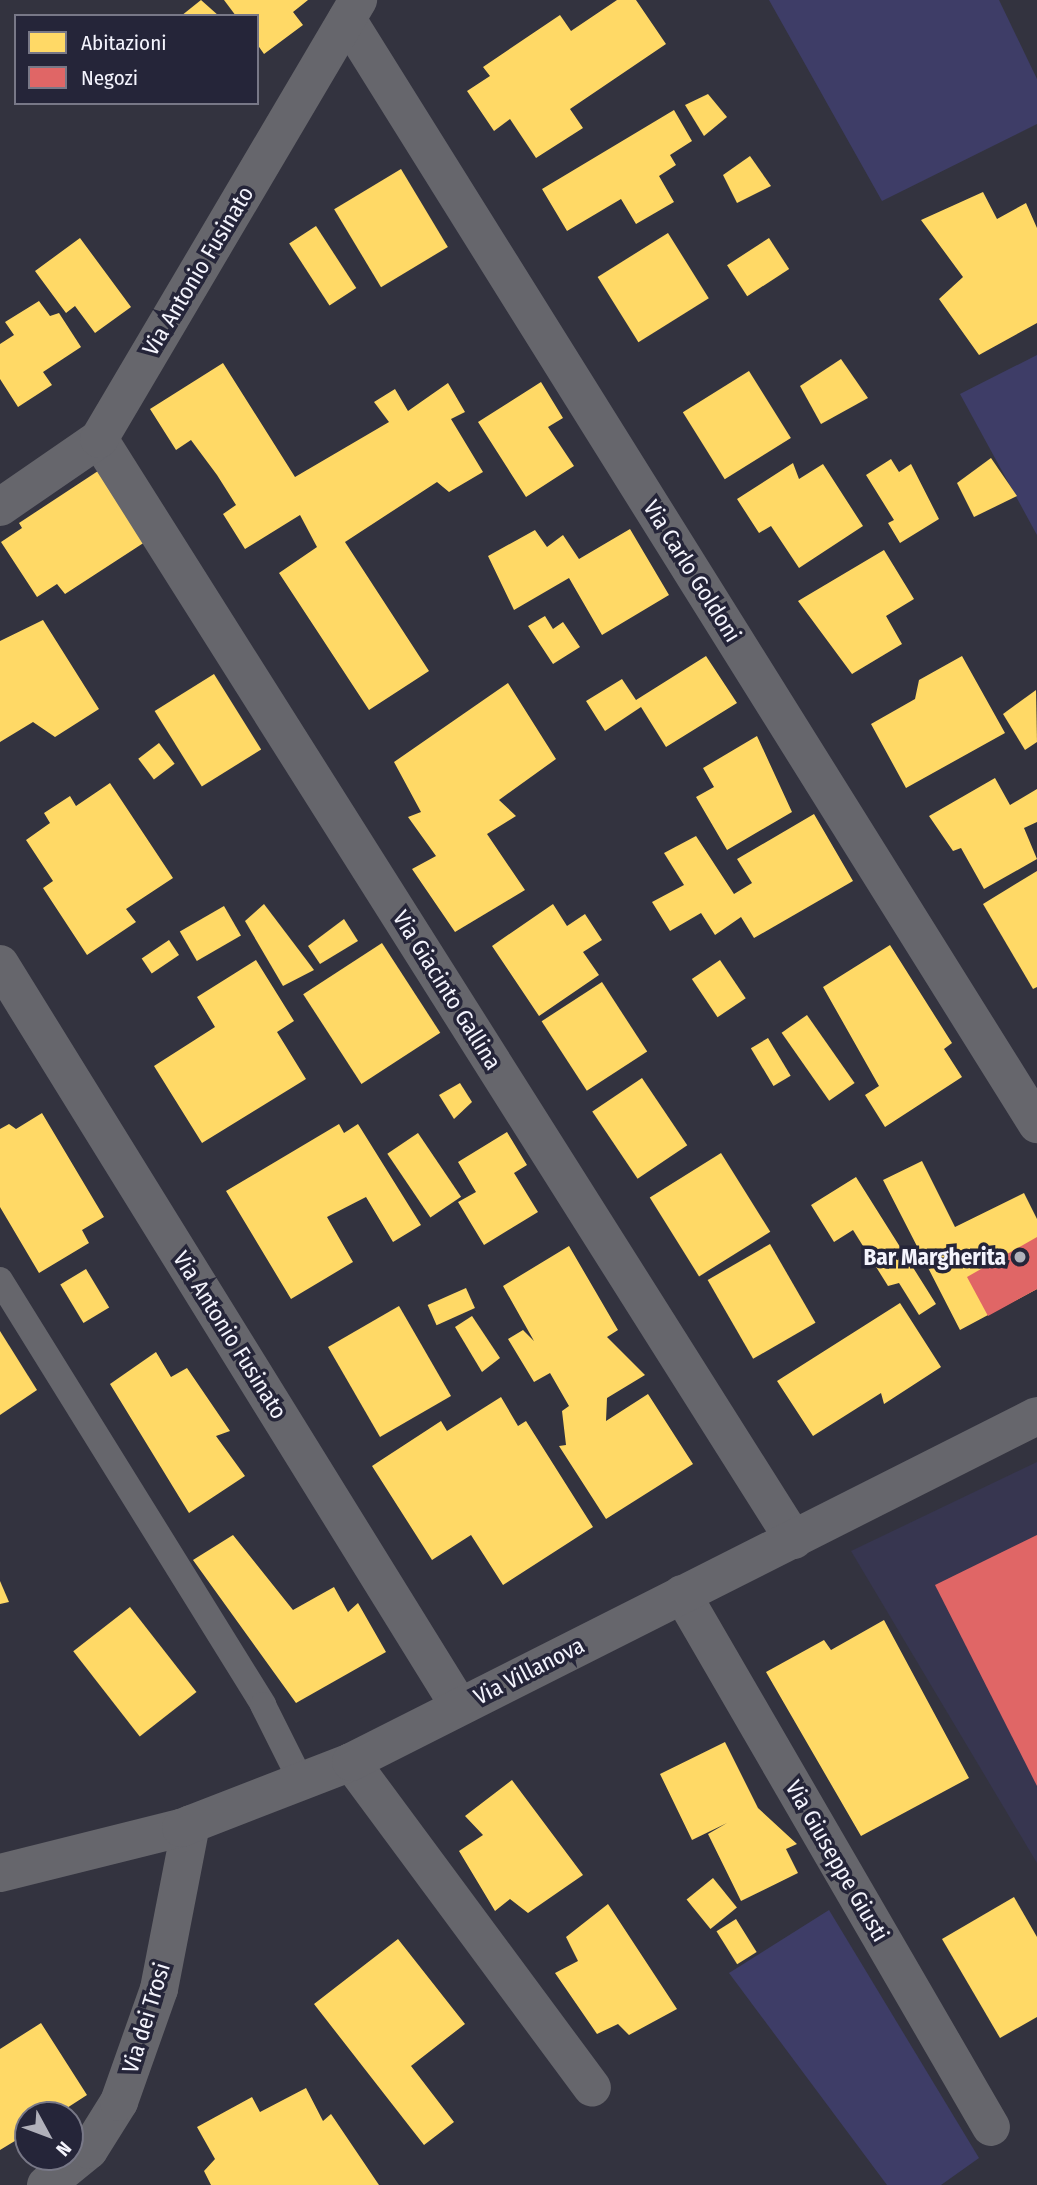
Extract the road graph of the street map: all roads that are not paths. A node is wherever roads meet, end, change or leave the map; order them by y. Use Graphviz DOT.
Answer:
graph roads {
  1 [pos="352,9"];
  2 [pos="99,439"];
  3 [pos="0,508"];
  4 [pos="0,964"];
  5 [pos="1037,1124"];
  6 [pos="0,1280"];
  7 [pos="1037,1416"];
  8 [pos="794,1540"];
  9 [pos="682,1594"];
  10 [pos="459,1706"];
  11 [pos="351,1762"];
  12 [pos="301,1781"];
  13 [pos="191,1824"];
  14 [pos="0,1873"];
  15 [pos="592,2088"];
  16 [pos="991,2127"];
  17 [pos="46,2185"];
  1 -- 2 [label="street, Via Antonio Fusinato"];
  1 -- 5 [label="street, Via Carlo Goldoni"];
  2 -- 3 [label="street, Via Antonio Fusinato"];
  2 -- 8 [label="street, Via Giacinto Gallina"];
  4 -- 10 [label="street, Via Antonio Fusinato"];
  6 -- 12 [label="lane"];
  7 -- 8 [label="street, Via Villanova"];
  8 -- 9 [label="street, Via Villanova"];
  9 -- 10 [label="street, Via Villanova"];
  9 -- 16 [label="street, Via Giuseppe Giusti"];
  10 -- 11 [label="street, Via Villanova"];
  11 -- 12 [label="street, Via Villanova"];
  11 -- 15 [label="street"];
  12 -- 13 [label="street, Via Villanova"];
  13 -- 14 [label="street, Via Villanova"];
  13 -- 17 [label="street, Via dei Trosi"];
}
